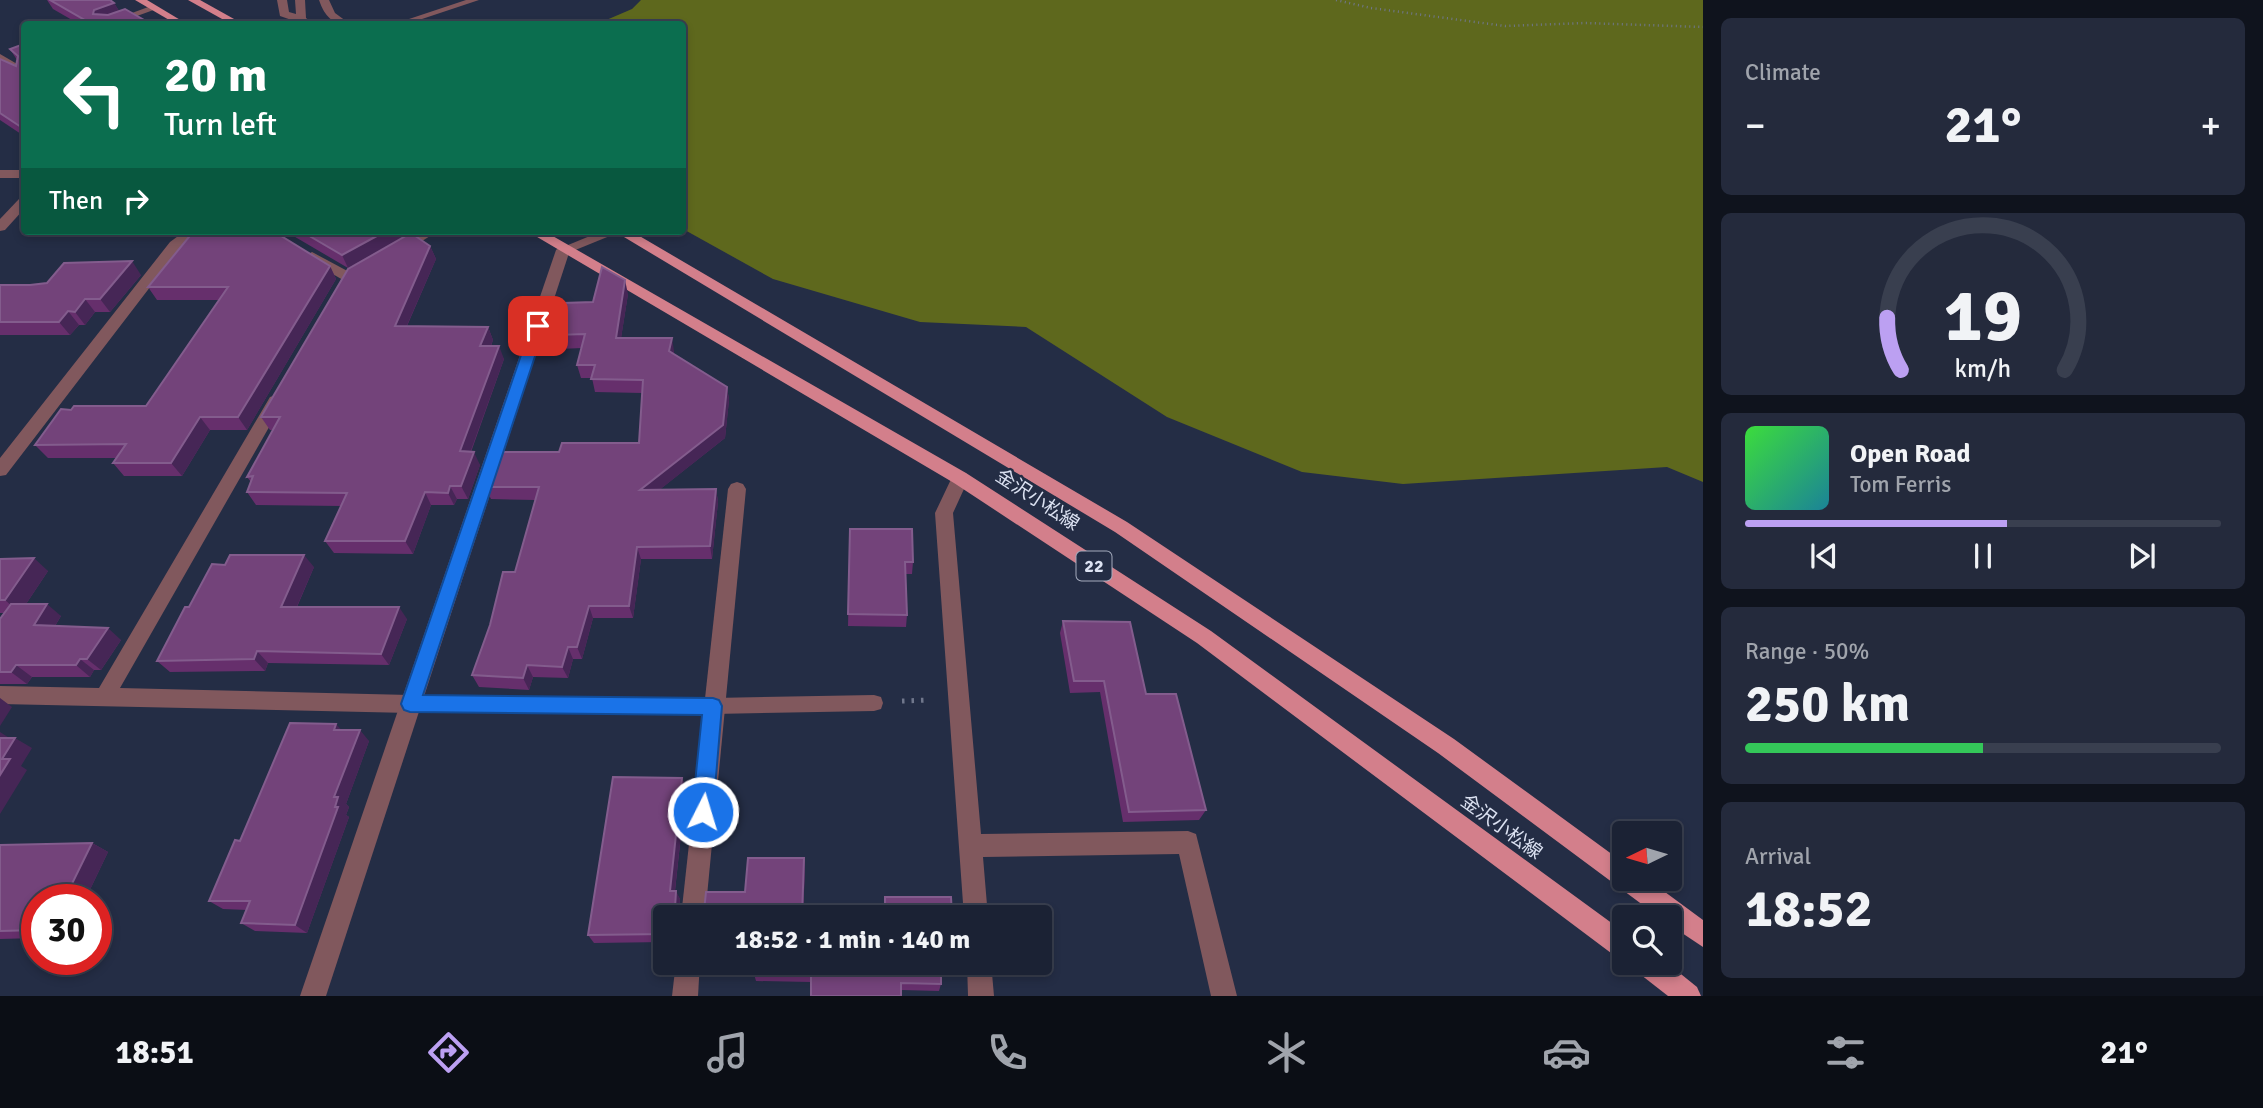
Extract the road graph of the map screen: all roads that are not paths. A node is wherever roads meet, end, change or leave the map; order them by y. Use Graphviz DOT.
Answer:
graph roads {
  1 [pos="140,0"];
  2 [pos="192,0"];
  3 [pos="282,0"];
  4 [pos="300,0"];
  5 [pos="324,0"];
  6 [pos="475,0"];
  7 [pos="154,8"];
  8 [pos="116,21"];
  9 [pos="177,21"];
  10 [pos="232,21"];
  11 [pos="302,21"];
  12 [pos="305,21"];
  13 [pos="336,21"];
  14 [pos="408,21"];
  15 [pos="5,59"];
  16 [pos="21,71"];
  17 [pos="0,174"];
  18 [pos="21,174"];
  19 [pos="21,205"];
  20 [pos="0,227"];
  21 [pos="189,235"];
  22 [pos="424,235"];
  23 [pos="540,235"];
  24 [pos="604,235"];
  25 [pos="628,235"];
  26 [pos="563,250"];
  27 [pos="303,251"];
  28 [pos="384,257"];
  29 [pos="350,279"];
  30 [pos="286,385"];
  31 [pos="0,470"];
  32 [pos="960,478"];
  33 [pos="737,489"];
  34 [pos="0,695"];
  35 [pos="105,696"];
  36 [pos="874,703"];
  37 [pos="410,704"];
  38 [pos="713,706"];
  39 [pos="972,846"];
  40 [pos="1612,868"];
  41 [pos="1643,891"];
  42 [pos="693,905"];
  43 [pos="975,905"];
  44 [pos="1703,935"];
  45 [pos="1612,938"];
  46 [pos="687,975"];
  47 [pos="980,975"];
  48 [pos="1661,975"];
  49 [pos="313,996"];
  50 [pos="685,996"];
  51 [pos="981,996"];
  52 [pos="1224,996"];
  53 [pos="1688,996"];
  1 -- 7 [label="main road"];
  2 -- 10 [label="main road"];
  3 -- 11 [label="street"];
  4 -- 12 [label="street"];
  5 -- 13 [label="street"];
  6 -- 14 [label="lane"];
  7 -- 8 [label="street"];
  7 -- 9 [label="main road"];
  15 -- 16 [label="street"];
  17 -- 18 [label="street"];
  19 -- 20 [label="street"];
  21 -- 31 [label="street"];
  22 -- 28 [label="street"];
  23 -- 26 [label="main road, 金沢小松線 / 22"];
  24 -- 26 [label="street"];
  25 -- 40 [label="main road, 金沢小松線 / 22"];
  26 -- 32 [label="main road, 金沢小松線 / 22"];
  26 -- 37 [label="street"];
  27 -- 29 [label="street"];
  30 -- 35 [label="street"];
  32 -- 39 [label="street"];
  32 -- 45 [label="main road, 金沢小松線 / 22"];
  33 -- 38 [label="street"];
  34 -- 35 [label="street"];
  35 -- 37 [label="street"];
  36 -- 38 [label="lane"];
  37 -- 38 [label="lane"];
  37 -- 49 [label="street"];
  38 -- 42 [label="street"];
  39 -- 43 [label="street"];
  39 -- 52 [label="street"];
  41 -- 44 [label="main road, 金沢小松線 / 22"];
  46 -- 50 [label="street"];
  47 -- 51 [label="street"];
  48 -- 53 [label="main road"];
}
